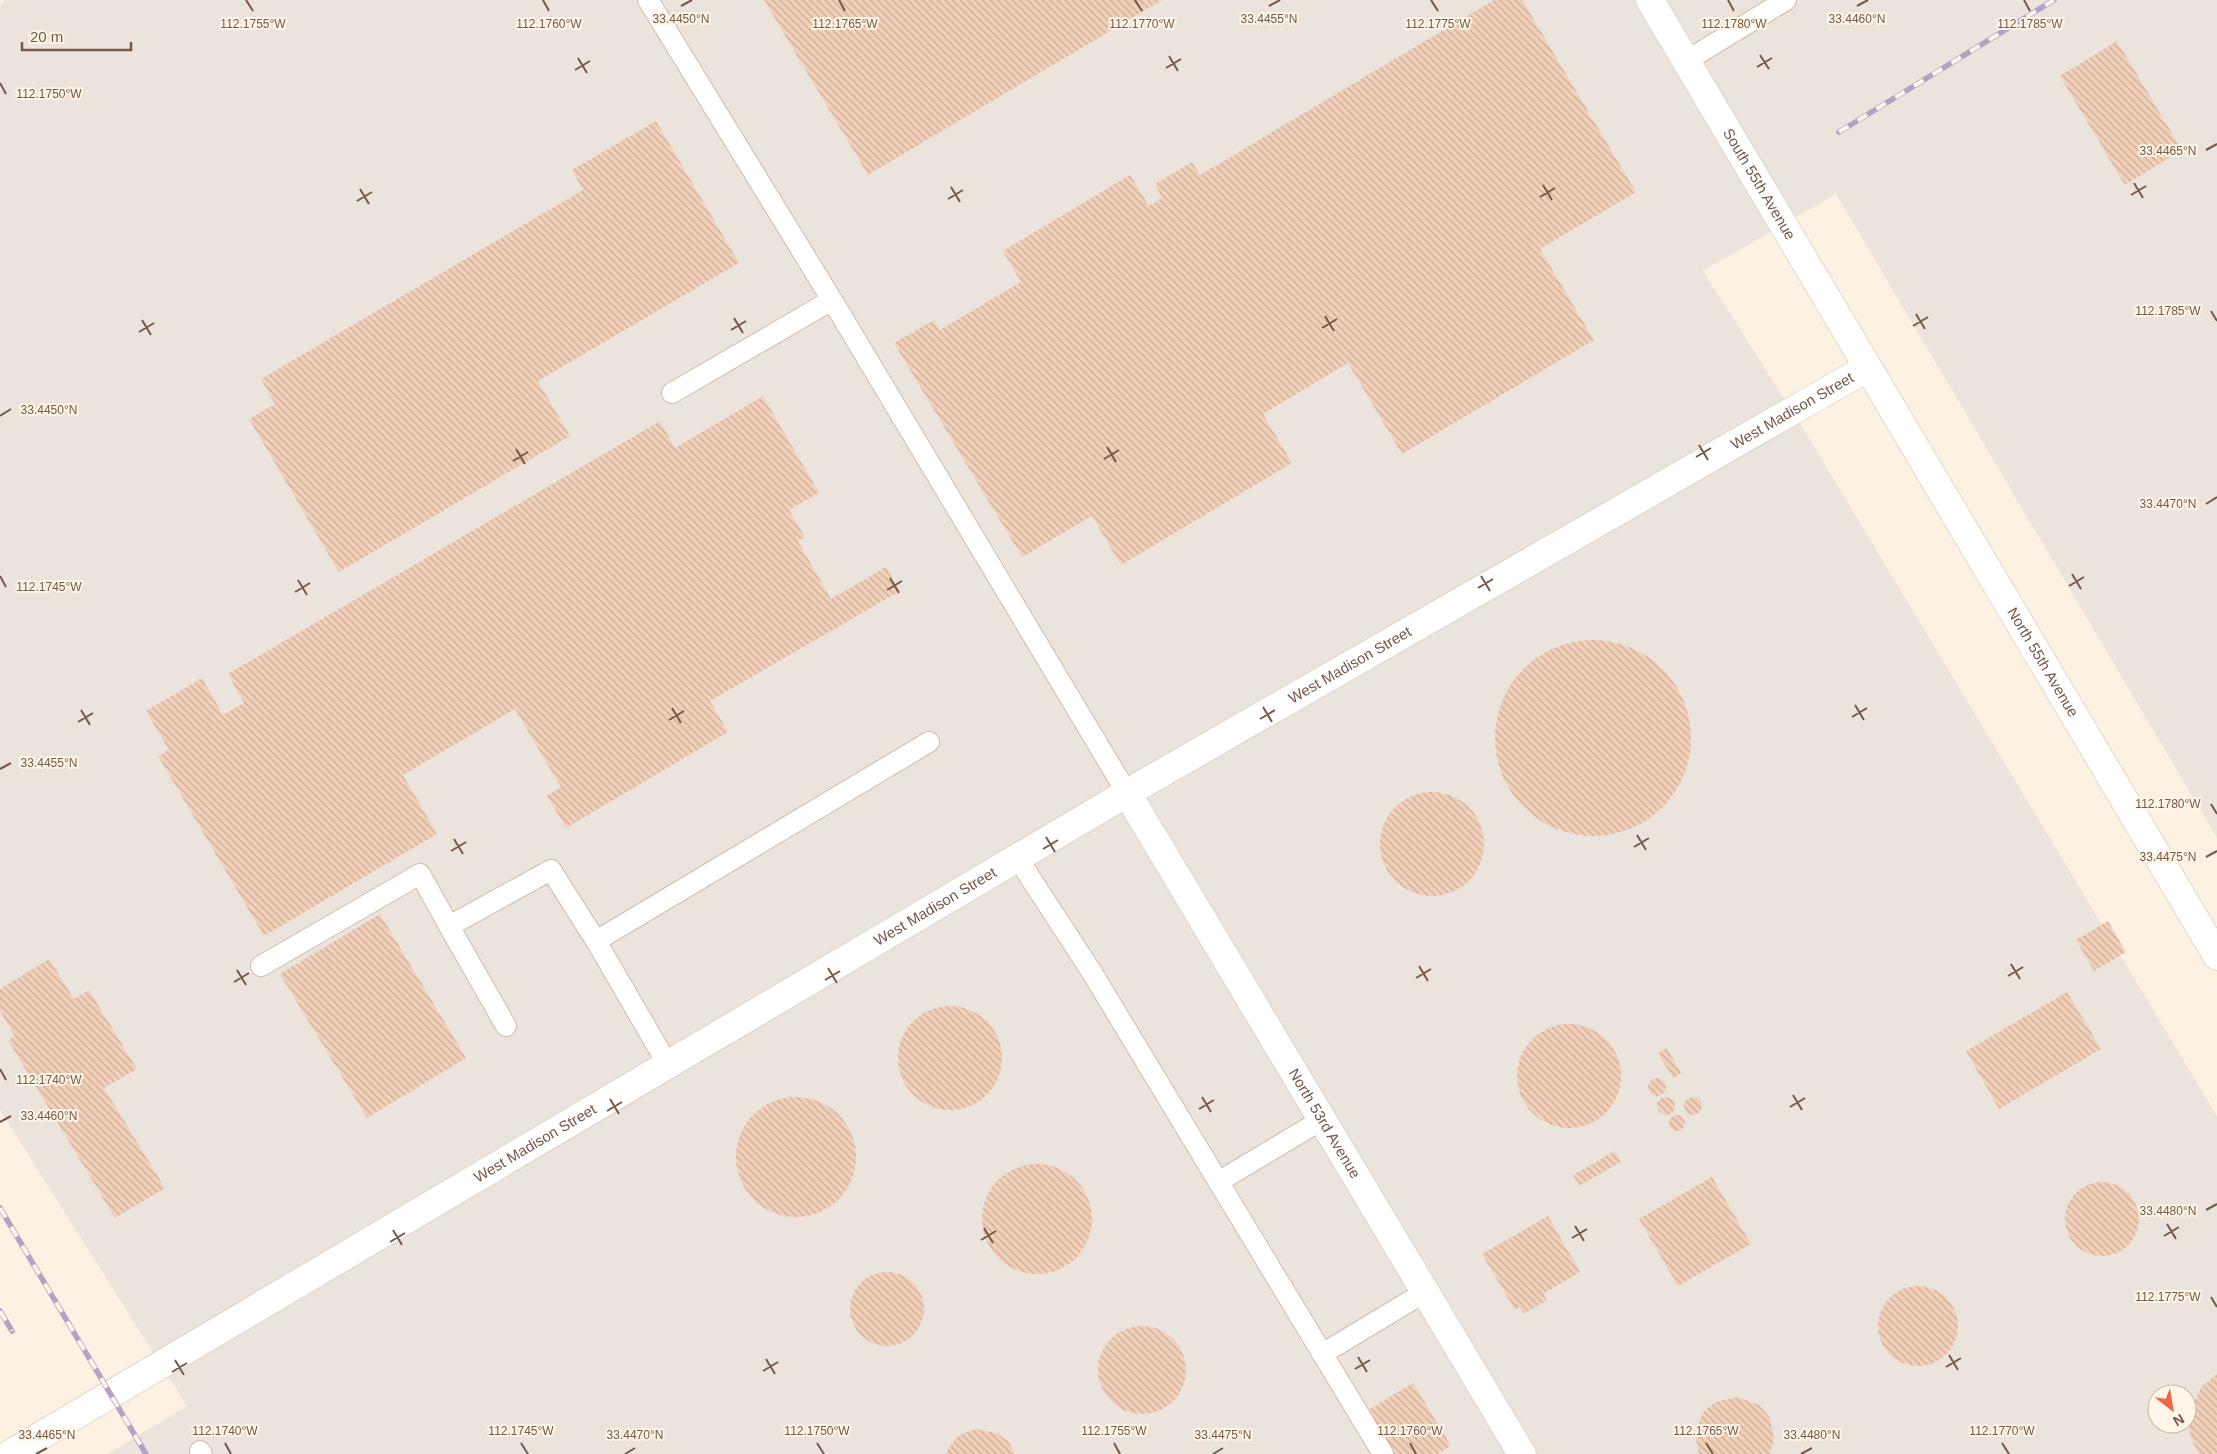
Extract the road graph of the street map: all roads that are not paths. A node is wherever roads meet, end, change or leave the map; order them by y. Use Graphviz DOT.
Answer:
graph roads {
  1 [pos="648,0"];
  2 [pos="1650,0"];
  3 [pos="1786,0"];
  4 [pos="1761,6"];
  5 [pos="1686,61"];
  6 [pos="832,300"];
  7 [pos="1867,368"];
  8 [pos="672,393"];
  9 [pos="929,742"];
  10 [pos="1128,793"];
  11 [pos="1018,859"];
  12 [pos="449,926"];
  13 [pos="596,941"];
  14 [pos="2217,956"];
  15 [pos="261,966"];
  16 [pos="506,1026"];
  17 [pos="668,1065"];
  18 [pos="1322,1119"];
  19 [pos="1218,1182"];
  20 [pos="1425,1292"];
  21 [pos="1322,1354"];
  22 [pos="10,1454"];
  23 [pos="1383,1454"];
  24 [pos="1522,1454"];
  1 -- 6 [label="lane"];
  2 -- 5 [label="street, South 55th Avenue"];
  3 -- 4 [label="lane"];
  4 -- 5 [label="lane"];
  5 -- 7 [label="street, South 55th Avenue"];
  6 -- 8 [label="lane"];
  6 -- 10 [label="lane"];
  7 -- 10 [label="street, West Madison Street"];
  7 -- 14 [label="street, North 55th Avenue"];
  9 -- 13 [label="lane"];
  10 -- 11 [label="street, West Madison Street"];
  10 -- 18 [label="street, North 53rd Avenue"];
  11 -- 17 [label="street, West Madison Street"];
  11 -- 19 [label="lane"];
  12 -- 13 [label="lane"];
  12 -- 15 [label="lane"];
  12 -- 16 [label="lane"];
  13 -- 17 [label="lane"];
  17 -- 22 [label="street, West Madison Street"];
  18 -- 19 [label="lane"];
  18 -- 20 [label="street, North 53rd Avenue"];
  19 -- 21 [label="lane"];
  20 -- 21 [label="lane"];
  20 -- 24 [label="street, North 53rd Avenue"];
  21 -- 23 [label="lane"];
}
